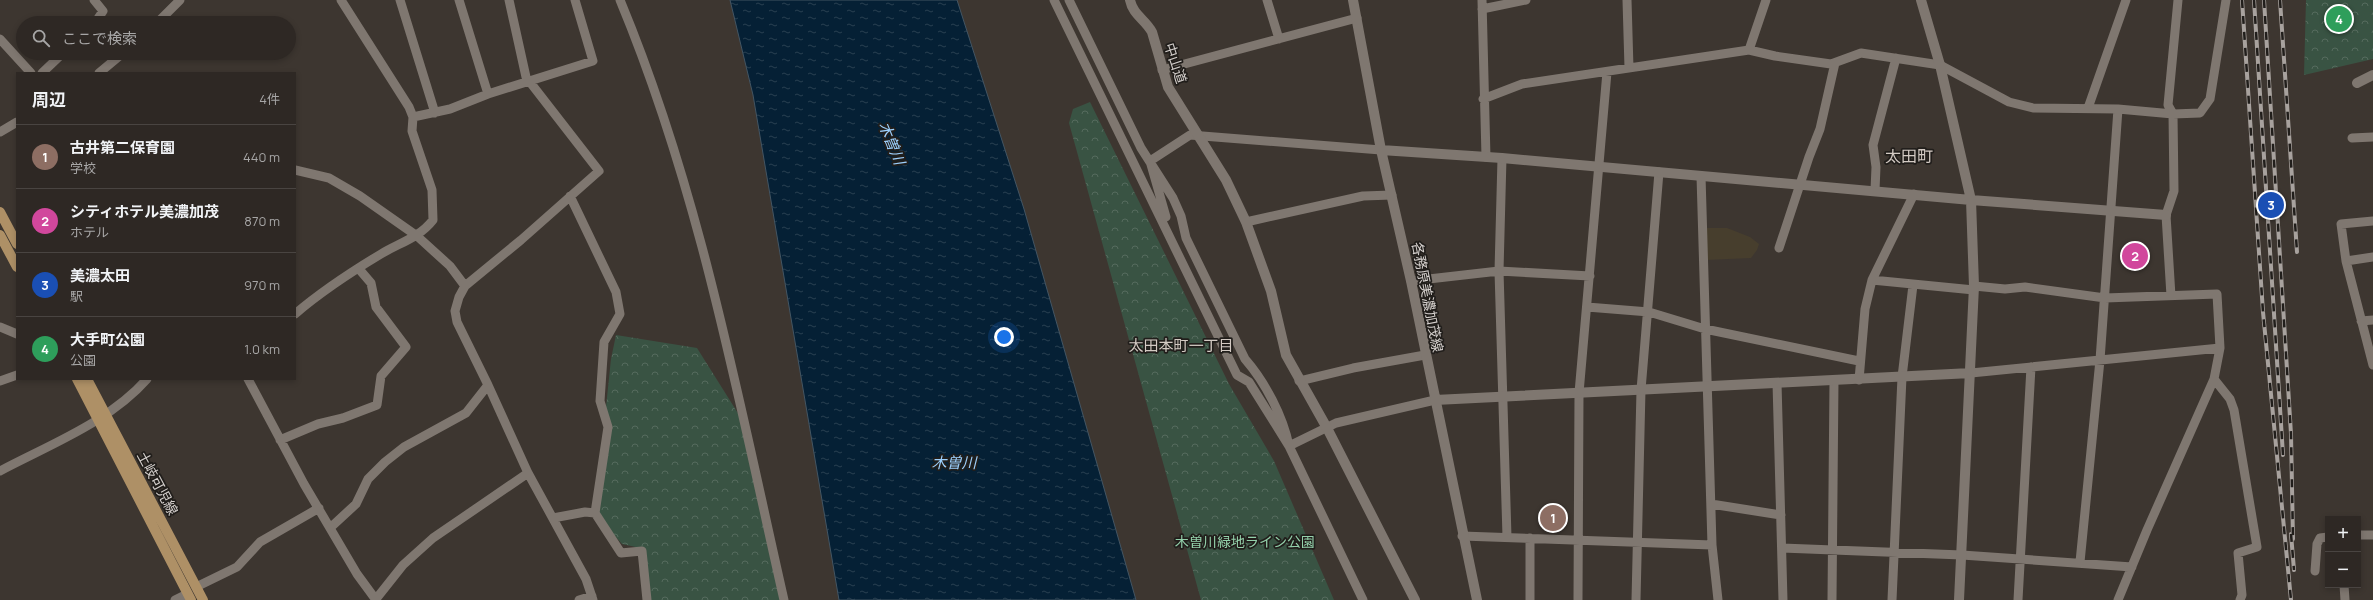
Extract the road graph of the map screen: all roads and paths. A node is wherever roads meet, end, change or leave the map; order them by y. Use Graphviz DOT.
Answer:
graph roads {
  1 [pos="94,0"];
  2 [pos="180,0"];
  3 [pos="341,0"];
  4 [pos="400,0"];
  5 [pos="459,0"];
  6 [pos="509,0"];
  7 [pos="575,0"];
  8 [pos="620,0"];
  9 [pos="1054,0"];
  10 [pos="1069,0"];
  11 [pos="1130,0"];
  12 [pos="1267,0"];
  13 [pos="1354,0"];
  14 [pos="1526,0"];
  15 [pos="1627,0"];
  16 [pos="1766,0"];
  17 [pos="1921,0"];
  18 [pos="2126,0"];
  19 [pos="2178,0"];
  20 [pos="2226,0"];
  21 [pos="1482,4"];
  22 [pos="100,16"];
  23 [pos="164,16"];
  24 [pos="1357,18"];
  25 [pos="1279,39"];
  26 [pos="0,40"];
  27 [pos="1749,50"];
  28 [pos="16,57"];
  29 [pos="1896,58"];
  30 [pos="19,60"];
  31 [pos="56,60"];
  32 [pos="115,60"];
  33 [pos="1835,63"];
  34 [pos="1940,65"];
  35 [pos="1629,68"];
  36 [pos="1162,70"];
  37 [pos="30,72"];
  38 [pos="43,72"];
  39 [pos="100,72"];
  40 [pos="1607,72"];
  41 [pos="2373,75"];
  42 [pos="531,81"];
  43 [pos="2357,83"];
  44 [pos="488,94"];
  45 [pos="1483,99"];
  46 [pos="2088,108"];
  47 [pos="2118,109"];
  48 [pos="435,113"];
  49 [pos="2174,114"];
  50 [pos="413,116"];
  51 [pos="16,123"];
  52 [pos="0,132"];
  53 [pos="1197,135"];
  54 [pos="2373,137"];
  55 [pos="2352,138"];
  56 [pos="1381,150"];
  57 [pos="1486,157"];
  58 [pos="1502,158"];
  59 [pos="1150,161"];
  60 [pos="1600,168"];
  61 [pos="296,170"];
  62 [pos="1659,172"];
  63 [pos="1701,176"];
  64 [pos="1800,184"];
  65 [pos="1875,190"];
  66 [pos="1914,194"];
  67 [pos="1392,195"];
  68 [pos="570,196"];
  69 [pos="1971,200"];
  70 [pos="2112,210"];
  71 [pos="0,212"];
  72 [pos="2166,214"];
  73 [pos="2373,221"];
  74 [pos="1246,222"];
  75 [pos="1166,226"];
  76 [pos="0,235"];
  77 [pos="417,236"];
  78 [pos="16,242"];
  79 [pos="1779,248"];
  80 [pos="2373,257"];
  81 [pos="2346,261"];
  82 [pos="16,265"];
  83 [pos="359,269"];
  84 [pos="1499,271"];
  85 [pos="1590,276"];
  86 [pos="1872,280"];
  87 [pos="1411,281"];
  88 [pos="1913,285"];
  89 [pos="465,286"];
  90 [pos="1974,288"];
  91 [pos="2171,296"];
  92 [pos="2105,298"];
  93 [pos="1587,307"];
  94 [pos="1649,312"];
  95 [pos="296,313"];
  96 [pos="2373,320"];
  97 [pos="2361,321"];
  98 [pos="0,327"];
  99 [pos="1705,328"];
  100 [pos="16,334"];
  101 [pos="2220,348"];
  102 [pos="1425,355"];
  103 [pos="2100,360"];
  104 [pos="1859,361"];
  105 [pos="2373,365"];
  106 [pos="2031,367"];
  107 [pos="1971,373"];
  108 [pos="16,375"];
  109 [pos="1902,377"];
  110 [pos="2214,379"];
  111 [pos="77,380"];
  112 [pos="87,380"];
  113 [pos="146,380"];
  114 [pos="249,380"];
  115 [pos="1834,380"];
  116 [pos="1859,380"];
  117 [pos="0,381"];
  118 [pos="1299,381"];
  119 [pos="1777,383"];
  120 [pos="488,385"];
  121 [pos="1707,387"];
  122 [pos="1641,390"];
  123 [pos="1579,393"];
  124 [pos="1504,397"];
  125 [pos="1435,400"];
  126 [pos="102,417"];
  127 [pos="1327,428"];
  128 [pos="280,440"];
  129 [pos="1289,446"];
  130 [pos="0,471"];
  131 [pos="528,473"];
  132 [pos="1712,504"];
  133 [pos="319,508"];
  134 [pos="595,513"];
  135 [pos="1781,515"];
  136 [pos="553,518"];
  137 [pos="330,528"];
  138 [pos="2361,535"];
  139 [pos="2373,535"];
  140 [pos="1462,536"];
  141 [pos="1507,537"];
  142 [pos="2325,537"];
  143 [pos="1530,538"];
  144 [pos="1577,540"];
  145 [pos="1638,542"];
  146 [pos="1712,545"];
  147 [pos="1782,548"];
  148 [pos="1830,550"];
  149 [pos="1893,552"];
  150 [pos="1962,555"];
  151 [pos="2020,559"];
  152 [pos="2080,562"];
  153 [pos="2132,567"];
  154 [pos="2315,571"];
  155 [pos="196,587"];
  156 [pos="2344,588"];
  157 [pos="189,597"];
  158 [pos="593,598"];
  159 [pos="175,600"];
  160 [pos="203,600"];
  161 [pos="376,600"];
  162 [pos="579,600"];
  163 [pos="647,600"];
  164 [pos="784,600"];
  165 [pos="1363,600"];
  166 [pos="1415,600"];
  167 [pos="1477,600"];
  168 [pos="1530,600"];
  169 [pos="1578,600"];
  170 [pos="1636,600"];
  171 [pos="1718,600"];
  172 [pos="1783,600"];
  173 [pos="1832,600"];
  174 [pos="1892,600"];
  175 [pos="1959,600"];
  176 [pos="2018,600"];
  177 [pos="2118,600"];
  178 [pos="2240,600"];
  179 [pos="2345,600"];
  1 -- 22 [label="street"];
  2 -- 23 [label="street"];
  3 -- 50 [label="street"];
  4 -- 48 [label="street"];
  5 -- 44 [label="street"];
  6 -- 42 [label="street"];
  7 -- 42 [label="street"];
  8 -- 164 [label="street"];
  9 -- 75 [label="street"];
  10 -- 59 [label="street"];
  11 -- 36 [label="street, 中山道"];
  12 -- 25 [label="street"];
  13 -- 24 [label="street, 各務原美濃加茂線"];
  14 -- 21 [label="street"];
  15 -- 35 [label="street"];
  16 -- 27 [label="street"];
  17 -- 34 [label="street"];
  18 -- 46 [label="street"];
  19 -- 49 [label="street"];
  20 -- 49 [label="street"];
  21 -- 45 [label="street"];
  24 -- 25 [label="street"];
  24 -- 56 [label="street, 各務原美濃加茂線"];
  25 -- 36 [label="street"];
  26 -- 28 [label="street"];
  27 -- 33 [label="street"];
  27 -- 35 [label="street"];
  29 -- 33 [label="street"];
  29 -- 34 [label="street"];
  29 -- 65 [label="street"];
  30 -- 37 [label="street"];
  31 -- 38 [label="street"];
  32 -- 39 [label="street"];
  33 -- 64 [label="street"];
  34 -- 46 [label="street"];
  34 -- 69 [label="street"];
  35 -- 40 [label="street"];
  36 -- 53 [label="street, 中山道"];
  40 -- 45 [label="street"];
  40 -- 60 [label="street"];
  41 -- 43 [label="street"];
  42 -- 44 [label="street"];
  42 -- 68 [label="street"];
  44 -- 48 [label="street"];
  45 -- 57 [label="street"];
  46 -- 47 [label="street"];
  47 -- 49 [label="street"];
  47 -- 70 [label="street"];
  48 -- 50 [label="street"];
  49 -- 72 [label="street"];
  50 -- 77 [label="street"];
  51 -- 52 [label="street"];
  53 -- 56 [label="street"];
  53 -- 59 [label="street"];
  53 -- 74 [label="street, 中山道"];
  54 -- 55 [label="street"];
  56 -- 57 [label="street"];
  56 -- 67 [label="street, 各務原美濃加茂線"];
  57 -- 58 [label="street"];
  58 -- 60 [label="street"];
  58 -- 84 [label="street"];
  59 -- 75 [label="street"];
  59 -- 129 [label="street"];
  60 -- 62 [label="street"];
  60 -- 85 [label="street"];
  61 -- 77 [label="street"];
  62 -- 63 [label="street"];
  62 -- 94 [label="street"];
  63 -- 64 [label="street"];
  63 -- 99 [label="street"];
  64 -- 65 [label="street"];
  64 -- 79 [label="street"];
  65 -- 66 [label="street"];
  66 -- 69 [label="street"];
  66 -- 86 [label="street"];
  67 -- 74 [label="street"];
  67 -- 87 [label="street, 各務原美濃加茂線"];
  68 -- 89 [label="street"];
  68 -- 134 [label="street"];
  69 -- 70 [label="street"];
  69 -- 90 [label="street"];
  70 -- 72 [label="street"];
  70 -- 92 [label="street"];
  71 -- 78 [label="main road"];
  72 -- 91 [label="street"];
  73 -- 81 [label="street"];
  74 -- 118 [label="street, 中山道"];
  75 -- 129 [label="street"];
  76 -- 82 [label="main road"];
  77 -- 83 [label="street"];
  77 -- 89 [label="street"];
  80 -- 81 [label="street"];
  81 -- 97 [label="street"];
  83 -- 95 [label="street"];
  83 -- 128 [label="street"];
  84 -- 85 [label="street"];
  84 -- 87 [label="street"];
  84 -- 124 [label="street"];
  85 -- 93 [label="street"];
  86 -- 88 [label="street"];
  86 -- 104 [label="street"];
  87 -- 102 [label="street, 各務原美濃加茂線"];
  88 -- 90 [label="street"];
  88 -- 109 [label="street"];
  89 -- 120 [label="street"];
  90 -- 92 [label="street"];
  90 -- 107 [label="street"];
  91 -- 92 [label="street"];
  91 -- 101 [label="street"];
  92 -- 103 [label="street"];
  93 -- 94 [label="street"];
  93 -- 123 [label="street"];
  94 -- 99 [label="street"];
  94 -- 122 [label="street"];
  96 -- 97 [label="street"];
  97 -- 105 [label="street"];
  98 -- 100 [label="street"];
  99 -- 104 [label="street"];
  99 -- 121 [label="street"];
  101 -- 103 [label="street"];
  101 -- 110 [label="street"];
  102 -- 118 [label="street"];
  102 -- 125 [label="street, 各務原美濃加茂線"];
  103 -- 106 [label="street"];
  103 -- 152 [label="street"];
  104 -- 116 [label="street"];
  106 -- 107 [label="street"];
  106 -- 151 [label="street"];
  107 -- 109 [label="street"];
  107 -- 150 [label="street"];
  108 -- 117 [label="street"];
  109 -- 116 [label="street"];
  109 -- 149 [label="street"];
  110 -- 153 [label="street"];
  110 -- 178 [label="street"];
  111 -- 126 [label="main road, 土岐可児線"];
  112 -- 126 [label="main road, 土岐可児線"];
  113 -- 126 [label="street"];
  114 -- 128 [label="street"];
  115 -- 116 [label="street"];
  115 -- 119 [label="street"];
  115 -- 148 [label="street"];
  118 -- 127 [label="street, 中山道"];
  119 -- 121 [label="street"];
  119 -- 135 [label="street"];
  120 -- 131 [label="street"];
  120 -- 137 [label="street"];
  121 -- 122 [label="street"];
  121 -- 132 [label="street"];
  122 -- 123 [label="street"];
  122 -- 145 [label="street"];
  123 -- 124 [label="street"];
  123 -- 144 [label="street"];
  124 -- 125 [label="street"];
  124 -- 141 [label="street"];
  125 -- 127 [label="street"];
  125 -- 140 [label="street, 各務原美濃加茂線"];
  126 -- 130 [label="street"];
  126 -- 155 [label="main road, 土岐可児線"];
  126 -- 157 [label="main road, 土岐可児線"];
  127 -- 129 [label="street"];
  127 -- 166 [label="street, 中山道"];
  128 -- 133 [label="street"];
  129 -- 165 [label="street"];
  131 -- 136 [label="street"];
  131 -- 161 [label="street"];
  132 -- 135 [label="street"];
  132 -- 146 [label="street"];
  133 -- 137 [label="street"];
  133 -- 155 [label="street"];
  134 -- 136 [label="street"];
  134 -- 163 [label="street"];
  135 -- 147 [label="street"];
  136 -- 158 [label="street"];
  137 -- 161 [label="street"];
  138 -- 139 [label="street"];
  140 -- 141 [label="street"];
  140 -- 167 [label="street, 各務原美濃加茂線"];
  141 -- 143 [label="street"];
  142 -- 154 [label="street"];
  143 -- 144 [label="street"];
  143 -- 168 [label="street"];
  144 -- 145 [label="street"];
  144 -- 169 [label="street"];
  145 -- 146 [label="street"];
  145 -- 170 [label="street"];
  146 -- 171 [label="street"];
  147 -- 148 [label="street"];
  147 -- 172 [label="street"];
  148 -- 149 [label="street"];
  148 -- 173 [label="street"];
  149 -- 150 [label="street"];
  149 -- 174 [label="street"];
  150 -- 151 [label="street"];
  150 -- 175 [label="street"];
  151 -- 152 [label="street"];
  151 -- 176 [label="street"];
  152 -- 153 [label="street"];
  153 -- 177 [label="street"];
  155 -- 160 [label="main road, 土岐可児線"];
  156 -- 179 [label="street"];
  157 -- 159 [label="street"];
  158 -- 162 [label="street"];
}
